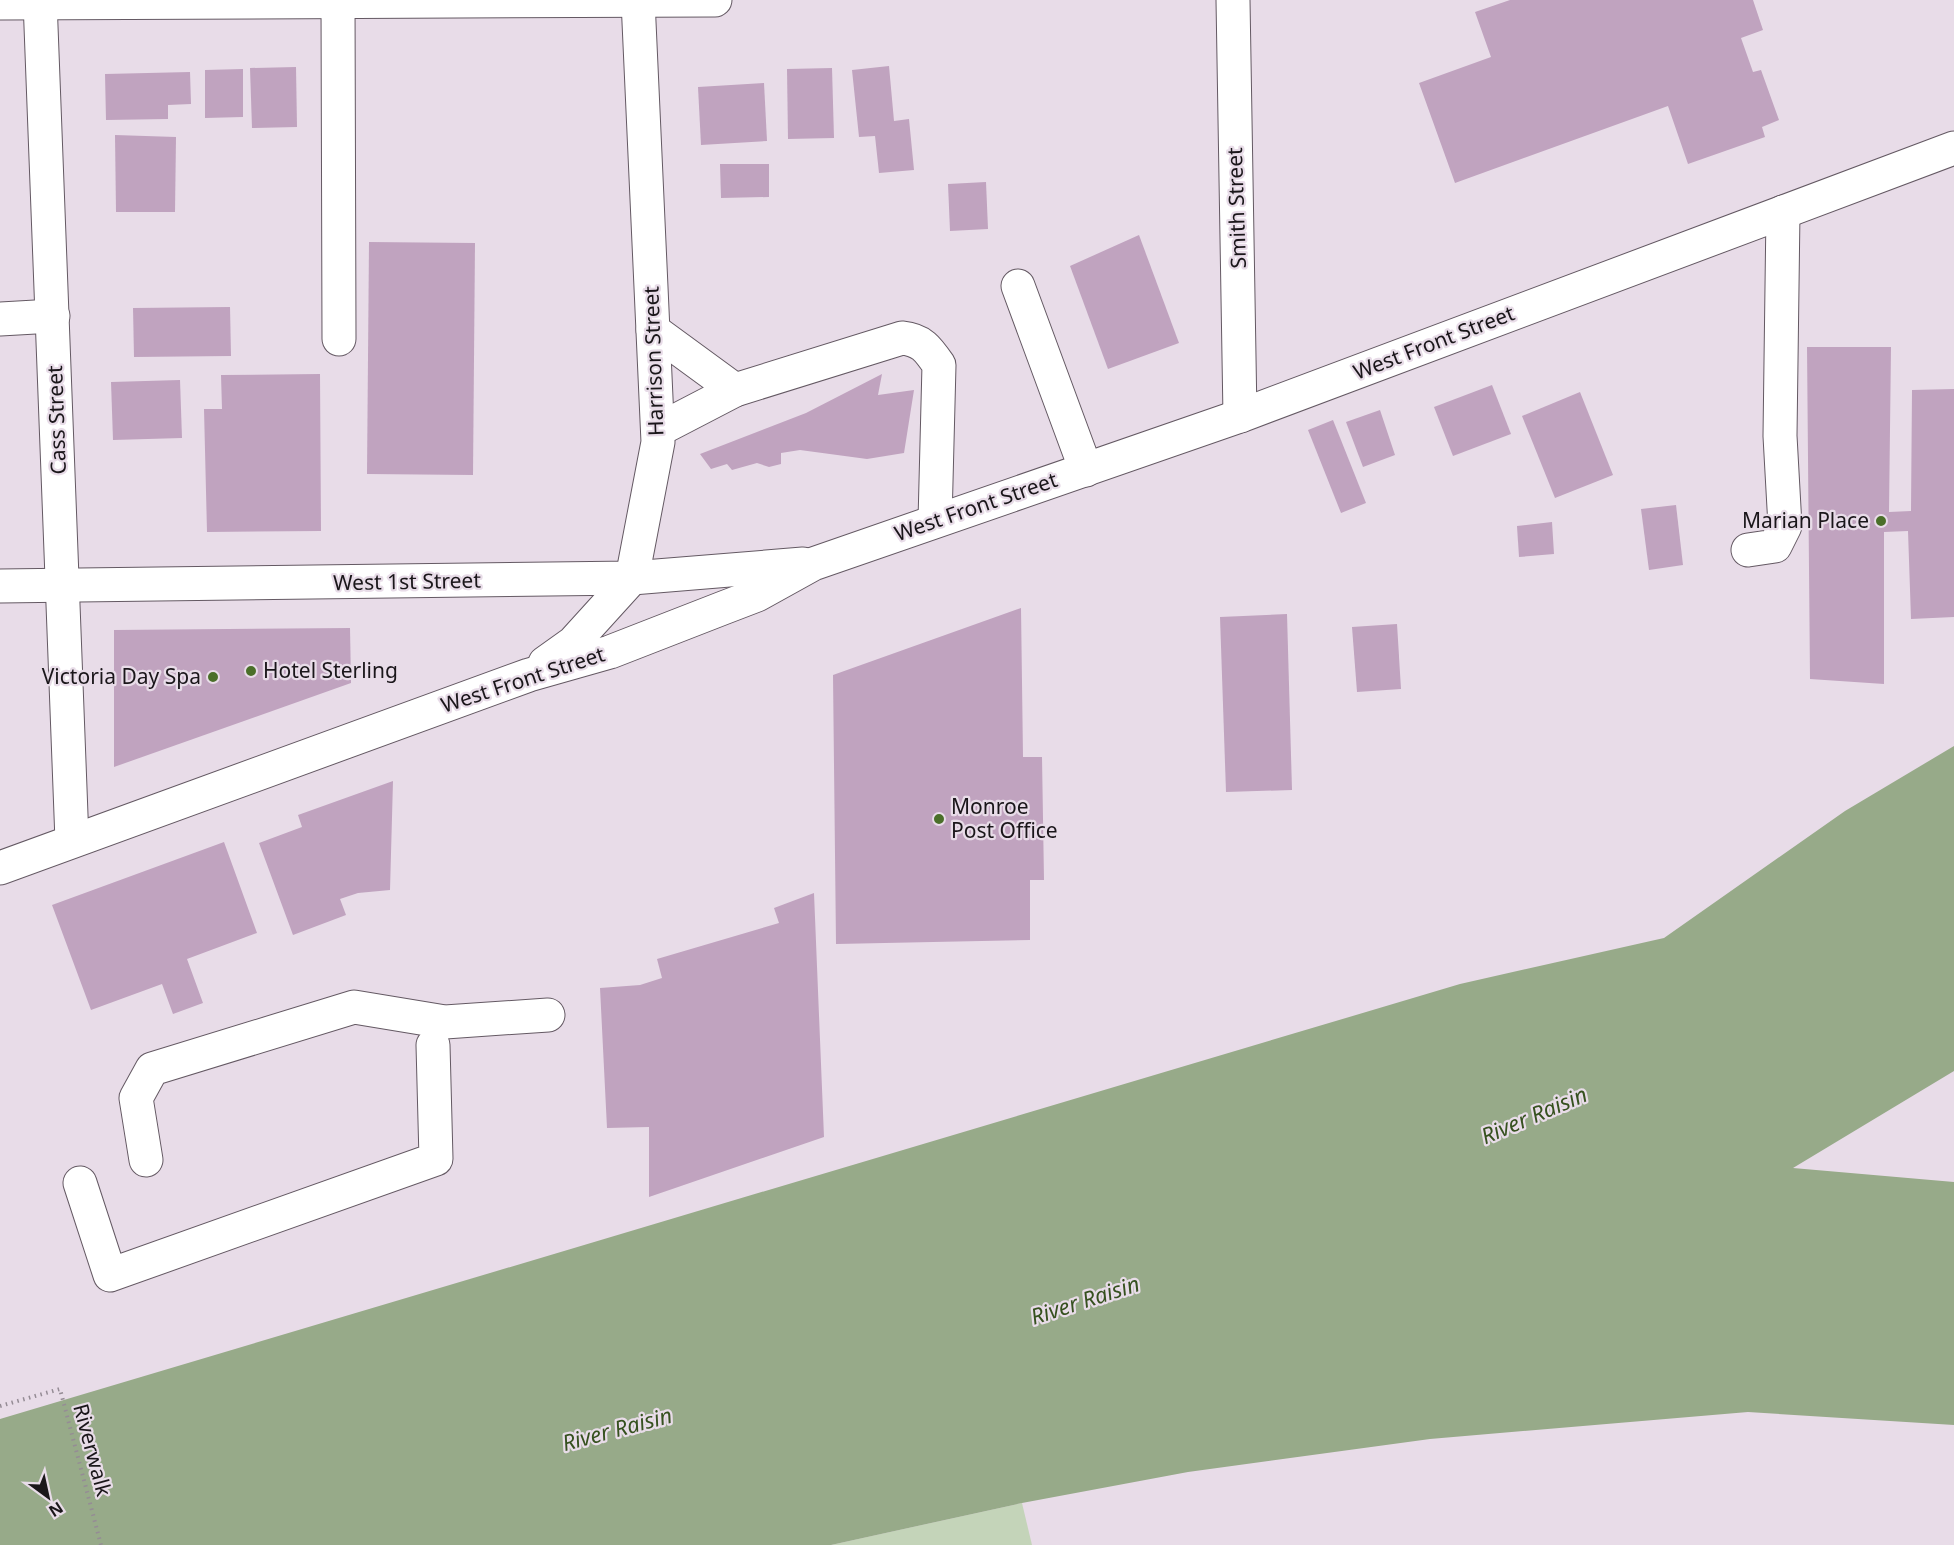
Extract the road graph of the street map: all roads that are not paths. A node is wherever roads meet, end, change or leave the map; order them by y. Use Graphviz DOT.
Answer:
graph roads {
  1 [pos="638,0"];
  2 [pos="715,0"];
  3 [pos="1233,0"];
  4 [pos="40,1"];
  5 [pos="338,2"];
  6 [pos="0,3"];
  7 [pos="1954,148"];
  8 [pos="1783,212"];
  9 [pos="1018,286"];
  10 [pos="53,316"];
  11 [pos="0,319"];
  12 [pos="653,330"];
  13 [pos="339,339"];
  14 [pos="735,390"];
  15 [pos="1240,416"];
  16 [pos="657,430"];
  17 [pos="1086,470"];
  18 [pos="935,521"];
  19 [pos="1748,550"];
  20 [pos="813,564"];
  21 [pos="632,578"];
  22 [pos="0,586"];
  23 [pos="63,587"];
  24 [pos="529,675"];
  25 [pos="72,841"];
  26 [pos="0,868"];
  27 [pos="548,1015"];
  28 [pos="433,1045"];
  29 [pos="146,1160"];
  30 [pos="80,1183"];
  1 -- 2 [label="street"];
  1 -- 5 [label="street"];
  1 -- 12 [label="street, Harrison Street"];
  3 -- 15 [label="street, Smith Street"];
  4 -- 5 [label="street"];
  4 -- 6 [label="street"];
  4 -- 10 [label="street, Cass Street"];
  5 -- 13 [label="street"];
  7 -- 8 [label="street, West Front Street"];
  8 -- 15 [label="street, West Front Street"];
  8 -- 19 [label="street"];
  9 -- 17 [label="street"];
  10 -- 11 [label="street"];
  10 -- 23 [label="street, Cass Street"];
  12 -- 14 [label="street"];
  12 -- 16 [label="street, Harrison Street"];
  14 -- 16 [label="street"];
  14 -- 18 [label="street"];
  15 -- 17 [label="street, West Front Street"];
  16 -- 21 [label="street, Harrison Street"];
  17 -- 18 [label="street, West Front Street"];
  18 -- 20 [label="street, West Front Street"];
  20 -- 21 [label="street, West 1st Street"];
  20 -- 24 [label="street, West Front Street"];
  21 -- 23 [label="street, West 1st Street"];
  21 -- 24 [label="street"];
  22 -- 23 [label="street, West 1st Street"];
  23 -- 25 [label="street, Cass Street"];
  24 -- 25 [label="street, West Front Street"];
  25 -- 26 [label="street, West Front Street"];
  27 -- 29 [label="street"];
  28 -- 30 [label="street"];
}
